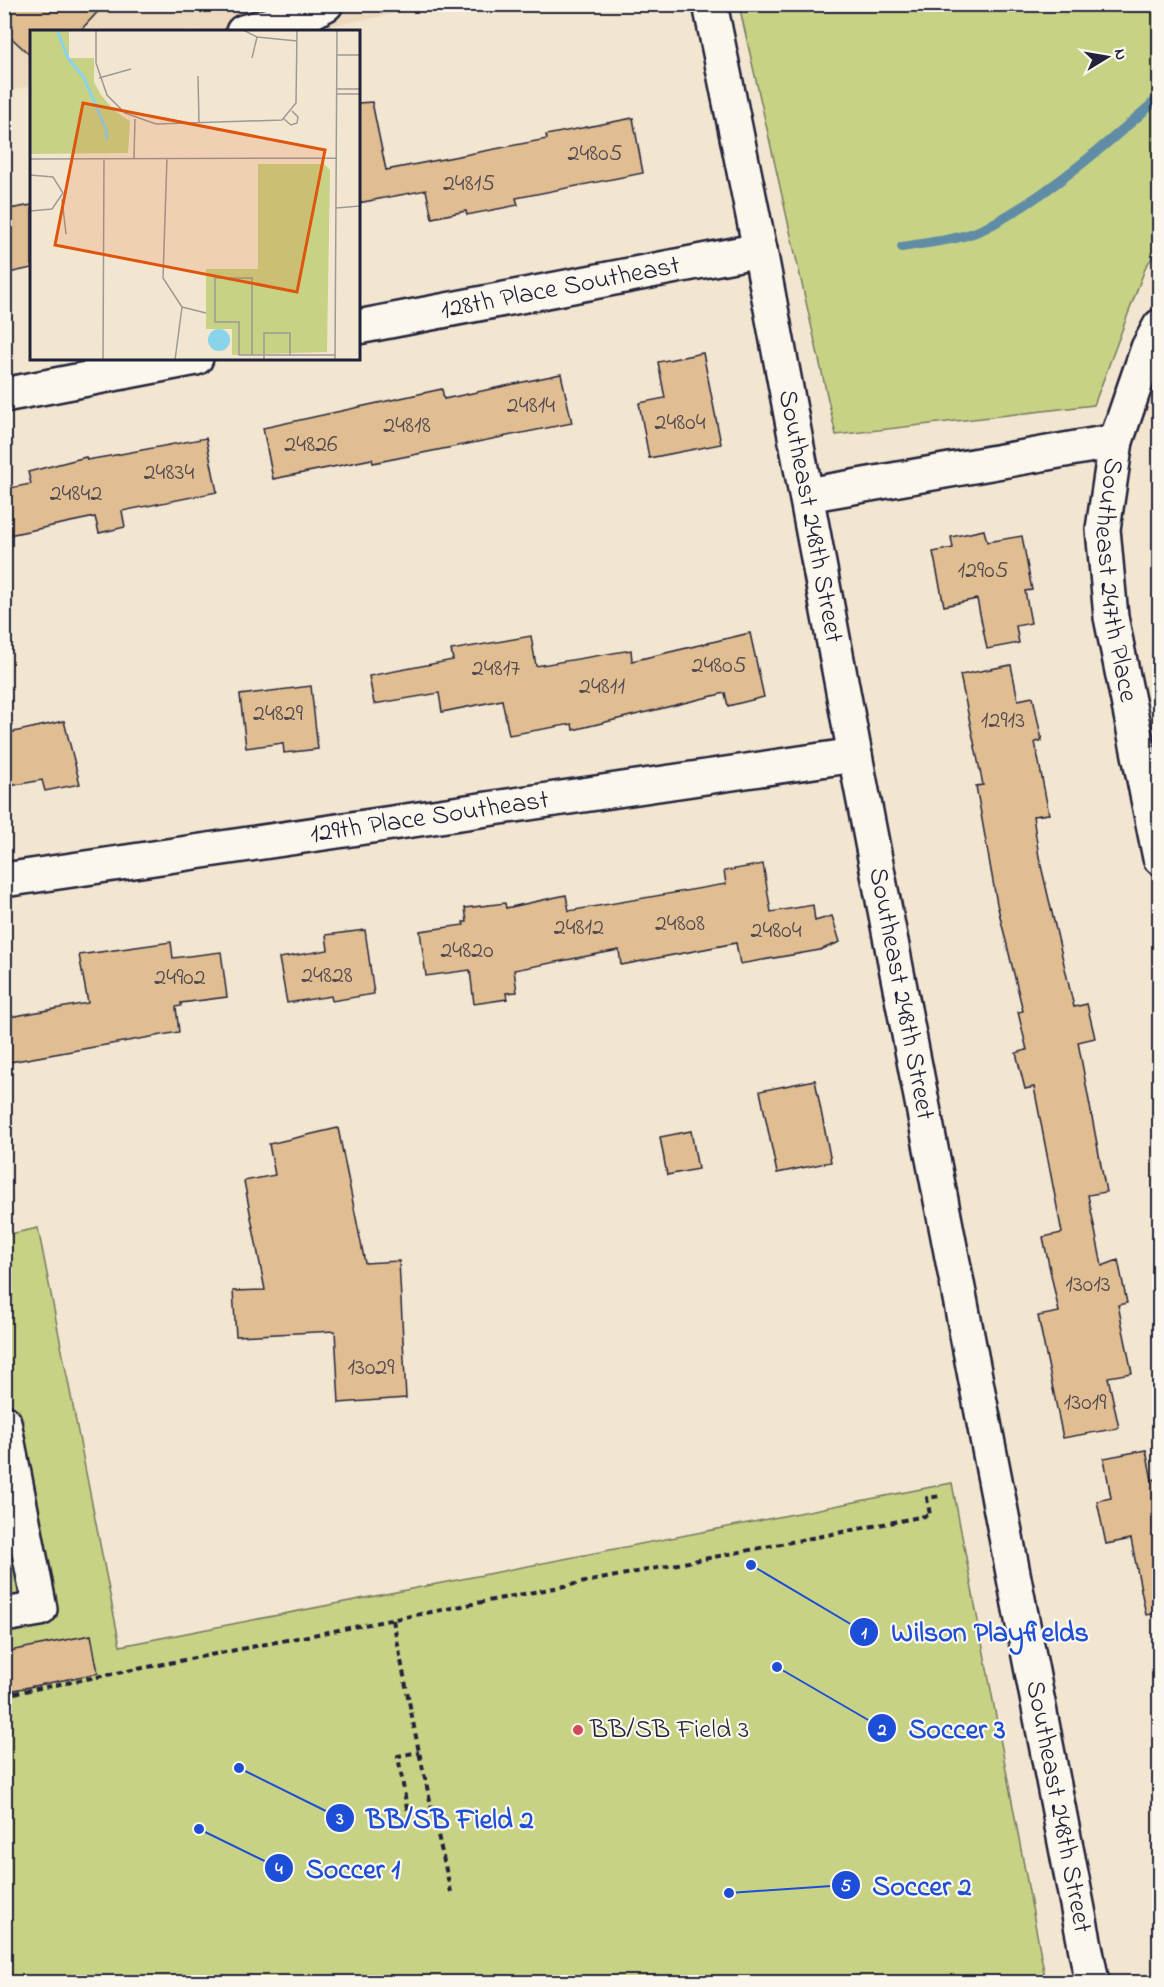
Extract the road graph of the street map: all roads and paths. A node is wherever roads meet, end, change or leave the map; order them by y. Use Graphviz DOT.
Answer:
graph roads {
  1 [pos="327,4"];
  2 [pos="710,4"];
  3 [pos="250,30"];
  4 [pos="760,250"];
  5 [pos="1160,326"];
  6 [pos="360,327"];
  7 [pos="186,360"];
  8 [pos="4,395"];
  9 [pos="1116,441"];
  10 [pos="807,495"];
  11 [pos="855,755"];
  12 [pos="1160,858"];
  13 [pos="4,880"];
  14 [pos="4,1422"];
  15 [pos="941,1496"];
  16 [pos="4,1616"];
  17 [pos="393,1620"];
  18 [pos="4,1695"];
  19 [pos="418,1752"];
  20 [pos="409,1820"];
  21 [pos="451,1892"];
  22 [pos="1092,1983"];
  1 -- 3 [label="street"];
  2 -- 4 [label="street, Southeast 248th Street"];
  4 -- 6 [label="street, 128th Place Southeast"];
  4 -- 10 [label="street, Southeast 248th Street"];
  5 -- 9 [label="street"];
  7 -- 8 [label="street"];
  9 -- 10 [label="street"];
  9 -- 12 [label="street, Southeast 247th Place"];
  10 -- 11 [label="street, Southeast 248th Street"];
  11 -- 13 [label="street, 129th Place Southeast"];
  11 -- 22 [label="street, Southeast 248th Street"];
  14 -- 16 [label="street"];
  15 -- 17 [label="path"];
  17 -- 18 [label="path"];
  17 -- 19 [label="path"];
  19 -- 20 [label="path"];
  19 -- 21 [label="path"];
}
